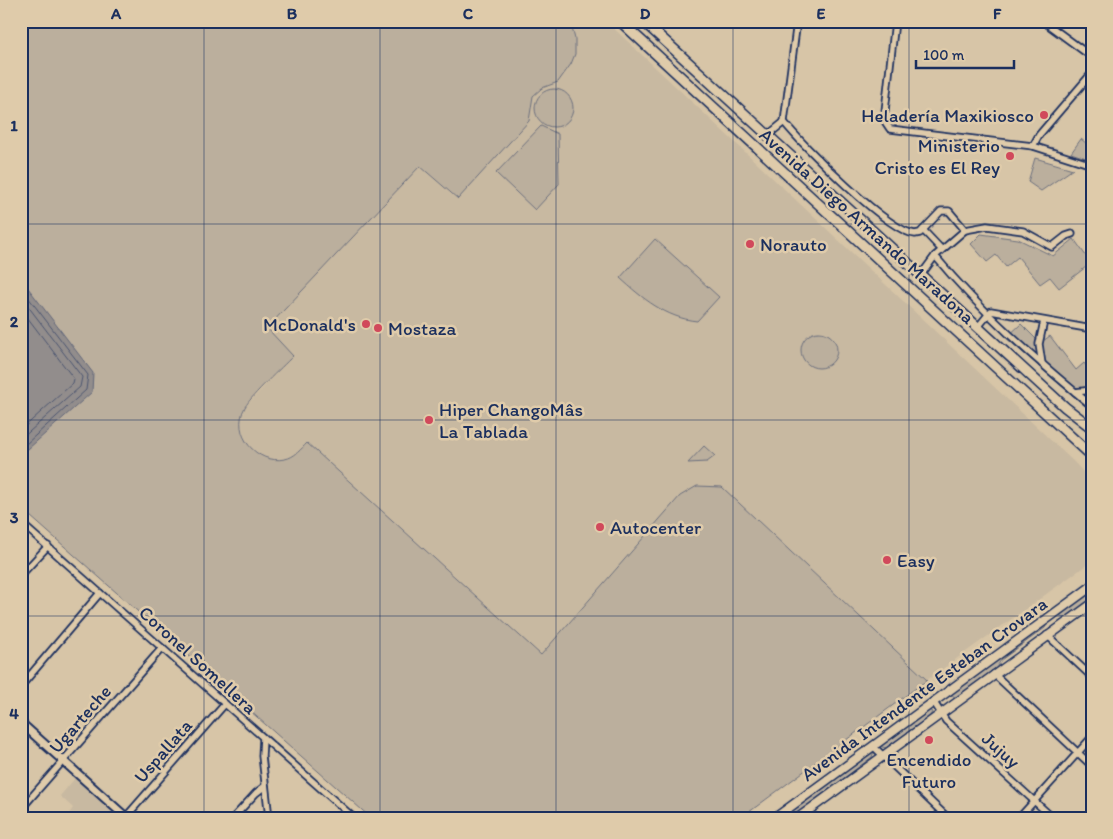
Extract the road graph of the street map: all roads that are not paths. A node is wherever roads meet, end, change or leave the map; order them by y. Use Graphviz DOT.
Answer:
graph roads {
  1 [pos="620,21"];
  2 [pos="643,21"];
  3 [pos="797,21"];
  4 [pos="895,21"];
  5 [pos="1043,21"];
  6 [pos="1092,57"];
  7 [pos="1092,73"];
  8 [pos="784,122"];
  9 [pos="768,135"];
  10 [pos="1033,146"];
  11 [pos="1092,165"];
  12 [pos="923,230"];
  13 [pos="965,230"];
  14 [pos="1072,234"];
  15 [pos="941,249"];
  16 [pos="935,256"];
  17 [pos="921,275"];
  18 [pos="988,313"];
  19 [pos="1044,321"];
  20 [pos="978,327"];
  21 [pos="1092,329"];
  22 [pos="1042,364"];
  23 [pos="1092,390"];
  24 [pos="1075,392"];
  25 [pos="1092,406"];
  26 [pos="1092,428"];
  27 [pos="1092,456"];
  28 [pos="21,523"];
  29 [pos="48,546"];
  30 [pos="21,576"];
  31 [pos="1092,586"];
  32 [pos="100,593"];
  33 [pos="1092,604"];
  34 [pos="1047,636"];
  35 [pos="162,648"];
  36 [pos="994,674"];
  37 [pos="1092,677"];
  38 [pos="21,686"];
  39 [pos="933,701"];
  40 [pos="225,704"];
  41 [pos="940,713"];
  42 [pos="21,722"];
  43 [pos="1092,737"];
  44 [pos="262,738"];
  45 [pos="873,746"];
  46 [pos="1078,753"];
  47 [pos="881,756"];
  48 [pos="63,761"];
  49 [pos="1092,766"];
  50 [pos="265,786"];
  51 [pos="1034,801"];
  52 [pos="21,809"];
  53 [pos="348,812"];
  54 [pos="803,816"];
  55 [pos="126,817"];
  56 [pos="233,818"];
  57 [pos="269,818"];
  58 [pos="342,818"];
  59 [pos="354,818"];
  60 [pos="774,818"];
  61 [pos="948,818"];
  62 [pos="1019,818"];
  63 [pos="1054,818"];
  1 -- 27 [label="main road, Avenida Diego Armando Maradona"];
  2 -- 9 [label="main road, Avenida Diego Armando Maradona"];
  3 -- 8 [label="street"];
  4 -- 10 [label="street"];
  5 -- 6 [label="street"];
  7 -- 10 [label="street"];
  8 -- 9 [label="street"];
  8 -- 12 [label="street"];
  9 -- 17 [label="main road, Avenida Diego Armando Maradona"];
  10 -- 11 [label="street"];
  12 -- 13 [label="street"];
  12 -- 15 [label="street"];
  13 -- 14 [label="street"];
  13 -- 15 [label="street"];
  15 -- 16 [label="street"];
  16 -- 17 [label="street"];
  16 -- 18 [label="street"];
  17 -- 20 [label="main road, Avenida Diego Armando Maradona"];
  18 -- 19 [label="street"];
  18 -- 20 [label="street"];
  18 -- 22 [label="street"];
  19 -- 21 [label="street"];
  19 -- 22 [label="street"];
  20 -- 26 [label="main road, Avenida Diego Armando Maradona"];
  22 -- 24 [label="street"];
  23 -- 24 [label="street"];
  24 -- 25 [label="street"];
  28 -- 29 [label="street, Coronel Somellera"];
  29 -- 30 [label="street"];
  29 -- 32 [label="street, Coronel Somellera"];
  31 -- 39 [label="main road, Avenida Intendente Esteban Crovara"];
  32 -- 35 [label="street, Coronel Somellera"];
  32 -- 38 [label="street"];
  33 -- 34 [label="main road, Avenida Intendente Esteban Crovara"];
  34 -- 36 [label="main road, Avenida Intendente Esteban Crovara"];
  34 -- 37 [label="street"];
  35 -- 40 [label="street, Coronel Somellera"];
  35 -- 48 [label="street, Ugarteche"];
  36 -- 41 [label="main road, Avenida Intendente Esteban Crovara"];
  36 -- 46 [label="street"];
  39 -- 41 [label="street, Jujuy"];
  39 -- 45 [label="main road, Avenida Intendente Esteban Crovara"];
  40 -- 44 [label="street, Coronel Somellera"];
  40 -- 55 [label="street, Uspallata"];
  41 -- 47 [label="main road, Avenida Intendente Esteban Crovara"];
  41 -- 51 [label="street, Jujuy"];
  42 -- 48 [label="street"];
  43 -- 46 [label="street"];
  44 -- 50 [label="street"];
  44 -- 53 [label="street, Coronel Somellera"];
  45 -- 47 [label="street"];
  45 -- 60 [label="main road, Avenida Intendente Esteban Crovara"];
  46 -- 49 [label="street"];
  46 -- 51 [label="street"];
  47 -- 54 [label="main road, Avenida Intendente Esteban Crovara"];
  47 -- 61 [label="street"];
  48 -- 52 [label="street, Ugarteche"];
  48 -- 55 [label="street"];
  50 -- 56 [label="street"];
  50 -- 57 [label="street"];
  51 -- 62 [label="street"];
  51 -- 63 [label="street, Jujuy"];
  53 -- 58 [label="street"];
  53 -- 59 [label="street, Coronel Somellera"];
}
